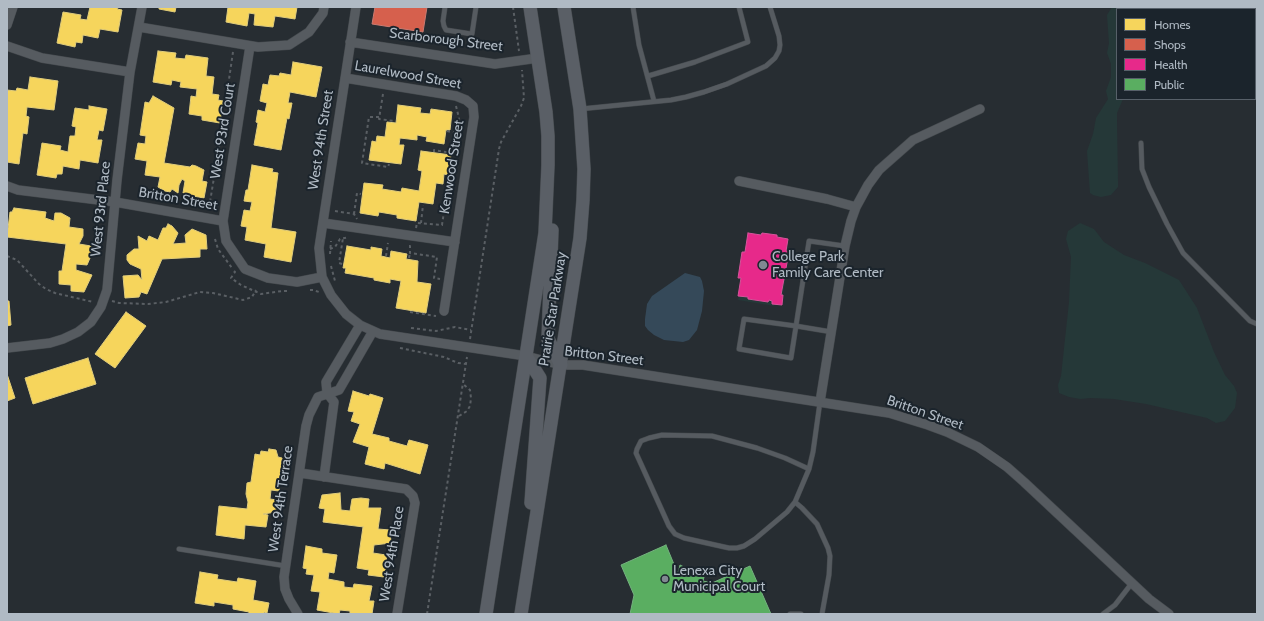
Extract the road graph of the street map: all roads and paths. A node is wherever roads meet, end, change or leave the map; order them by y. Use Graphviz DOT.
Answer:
graph roads {
  1 [pos="13,7"];
  2 [pos="142,7"];
  3 [pos="324,7"];
  4 [pos="356,7"];
  5 [pos="445,7"];
  6 [pos="476,7"];
  7 [pos="513,7"];
  8 [pos="530,7"];
  9 [pos="564,7"];
  10 [pos="633,7"];
  11 [pos="739,7"];
  12 [pos="770,7"];
  13 [pos="7,25"];
  14 [pos="139,27"];
  15 [pos="350,42"];
  16 [pos="234,43"];
  17 [pos="7,46"];
  18 [pos="250,46"];
  19 [pos="519,52"];
  20 [pos="538,58"];
  21 [pos="522,67"];
  22 [pos="130,72"];
  23 [pos="648,76"];
  24 [pos="345,78"];
  25 [pos="236,94"];
  26 [pos="388,95"];
  27 [pos="466,100"];
  28 [pos="654,101"];
  29 [pos="455,103"];
  30 [pos="580,109"];
  31 [pos="980,109"];
  32 [pos="379,117"];
  33 [pos="394,121"];
  34 [pos="232,123"];
  35 [pos="447,131"];
  36 [pos="456,132"];
  37 [pos="1141,142"];
  38 [pos="459,150"];
  39 [pos="434,152"];
  40 [pos="460,154"];
  41 [pos="389,164"];
  42 [pos="548,174"];
  43 [pos="739,181"];
  44 [pos="7,186"];
  45 [pos="457,186"];
  46 [pos="361,194"];
  47 [pos="115,202"];
  48 [pos="423,205"];
  49 [pos="856,207"];
  50 [pos="335,211"];
  51 [pos="354,214"];
  52 [pos="219,220"];
  53 [pos="359,221"];
  54 [pos="323,223"];
  55 [pos="421,223"];
  56 [pos="415,230"];
  57 [pos="352,237"];
  58 [pos="343,238"];
  59 [pos="331,241"];
  60 [pos="381,242"];
  61 [pos="455,242"];
  62 [pos="403,245"];
  63 [pos="845,246"];
  64 [pos="330,249"];
  65 [pos="410,253"];
  66 [pos="438,253"];
  67 [pos="7,256"];
  68 [pos="386,256"];
  69 [pos="437,257"];
  70 [pos="330,258"];
  71 [pos="409,258"];
  72 [pos="330,262"];
  73 [pos="342,264"];
  74 [pos="322,276"];
  75 [pos="443,281"];
  76 [pos="338,285"];
  77 [pos="256,291"];
  78 [pos="306,291"];
  79 [pos="290,292"];
  80 [pos="320,293"];
  81 [pos="103,302"];
  82 [pos="410,312"];
  83 [pos="440,314"];
  84 [pos="1257,324"];
  85 [pos="360,325"];
  86 [pos="796,326"];
  87 [pos="406,327"];
  88 [pos="471,330"];
  89 [pos="372,331"];
  90 [pos="832,332"];
  91 [pos="470,339"];
  92 [pos="394,346"];
  93 [pos="7,348"];
  94 [pos="526,356"];
  95 [pos="467,357"];
  96 [pos="466,364"];
  97 [pos="561,365"];
  98 [pos="463,384"];
  99 [pos="327,393"];
  100 [pos="820,402"];
  101 [pos="459,416"];
  102 [pos="809,469"];
  103 [pos="300,473"];
  104 [pos="324,476"];
  105 [pos="795,502"];
  106 [pos="179,549"];
  107 [pos="286,566"];
  108 [pos="1132,583"];
  109 [pos="526,586"];
  110 [pos="298,614"];
  111 [pos="398,614"];
  112 [pos="427,614"];
  113 [pos="486,614"];
  114 [pos="521,614"];
  115 [pos="790,614"];
  116 [pos="801,614"];
  117 [pos="822,614"];
  118 [pos="1103,614"];
  119 [pos="1169,614"];
  1 -- 13 [label="street"];
  2 -- 14 [label="street, West 93rd Place"];
  3 -- 18 [label="street"];
  4 -- 15 [label="street, West 94th Street"];
  5 -- 6 [label="lane"];
  7 -- 19 [label="path"];
  8 -- 20 [label="main road, Prairie Star Parkway"];
  9 -- 30 [label="main road, Prairie Star Parkway"];
  10 -- 23 [label="lane"];
  11 -- 23 [label="lane"];
  12 -- 28 [label="lane"];
  14 -- 16 [label="street"];
  14 -- 22 [label="street, West 93rd Place"];
  15 -- 20 [label="street, Scarborough Street"];
  15 -- 24 [label="street, West 94th Street"];
  16 -- 18 [label="street"];
  16 -- 25 [label="path"];
  17 -- 22 [label="street"];
  18 -- 52 [label="street, West 93rd Court"];
  20 -- 42 [label="main road, Prairie Star Parkway"];
  21 -- 88 [label="path"];
  22 -- 47 [label="street, West 93rd Place"];
  23 -- 28 [label="lane"];
  24 -- 27 [label="street, Laurelwood Street"];
  24 -- 54 [label="street, West 94th Street"];
  26 -- 32 [label="path"];
  27 -- 61 [label="street, Kenwood Street"];
  28 -- 30 [label="lane"];
  29 -- 36 [label="path"];
  30 -- 97 [label="main road, Prairie Star Parkway"];
  31 -- 49 [label="street"];
  32 -- 33 [label="path"];
  32 -- 41 [label="path"];
  34 -- 52 [label="path"];
  35 -- 36 [label="path"];
  36 -- 38 [label="path"];
  37 -- 84 [label="lane"];
  38 -- 39 [label="path"];
  38 -- 40 [label="path"];
  42 -- 94 [label="main road, Prairie Star Parkway"];
  42 -- 97 [label="main road"];
  43 -- 49 [label="street"];
  44 -- 47 [label="street, Britton Street"];
  45 -- 55 [label="path"];
  46 -- 51 [label="path"];
  47 -- 52 [label="street, Britton Street"];
  47 -- 81 [label="street, West 93rd Place"];
  48 -- 55 [label="path"];
  49 -- 63 [label="street"];
  50 -- 51 [label="path"];
  51 -- 53 [label="path"];
  52 -- 74 [label="street, Britton Street"];
  52 -- 77 [label="path"];
  54 -- 61 [label="street"];
  54 -- 74 [label="street, West 94th Street"];
  55 -- 56 [label="path"];
  57 -- 58 [label="path"];
  58 -- 64 [label="path"];
  58 -- 73 [label="path"];
  59 -- 64 [label="path"];
  60 -- 68 [label="path"];
  61 -- 83 [label="street, Kenwood Street"];
  62 -- 65 [label="path"];
  63 -- 86 [label="lane"];
  63 -- 90 [label="street"];
  64 -- 70 [label="path"];
  65 -- 69 [label="path"];
  65 -- 71 [label="path"];
  66 -- 69 [label="path"];
  67 -- 81 [label="path"];
  69 -- 75 [label="path"];
  72 -- 76 [label="path"];
  74 -- 85 [label="street, Britton Street"];
  77 -- 79 [label="path"];
  77 -- 81 [label="path"];
  78 -- 80 [label="path"];
  81 -- 93 [label="street, West 93rd Place"];
  82 -- 83 [label="path"];
  85 -- 89 [label="street, Britton Street"];
  85 -- 99 [label="street"];
  86 -- 86 [label="lane"];
  86 -- 90 [label="lane"];
  87 -- 88 [label="path"];
  88 -- 91 [label="path"];
  89 -- 94 [label="street, Britton Street"];
  89 -- 99 [label="street, West 94th Terrace"];
  90 -- 100 [label="street"];
  92 -- 96 [label="path"];
  94 -- 97 [label="street, Britton Street"];
  94 -- 109 [label="main road"];
  94 -- 113 [label="main road, Prairie Star Parkway"];
  95 -- 96 [label="path"];
  96 -- 98 [label="path"];
  97 -- 100 [label="street, Britton Street"];
  97 -- 109 [label="main road, Prairie Star Parkway"];
  98 -- 101 [label="path"];
  98 -- 101 [label="path"];
  99 -- 103 [label="street, West 94th Terrace"];
  99 -- 104 [label="street"];
  100 -- 102 [label="lane"];
  100 -- 108 [label="street, Britton Street"];
  101 -- 112 [label="path"];
  102 -- 105 [label="lane"];
  102 -- 105 [label="lane"];
  103 -- 104 [label="street, West 94th Place"];
  103 -- 107 [label="street, West 94th Terrace"];
  104 -- 111 [label="street, West 94th Place"];
  105 -- 117 [label="lane"];
  106 -- 107 [label="lane"];
  107 -- 110 [label="street, West 94th Terrace"];
  108 -- 118 [label="lane"];
  108 -- 119 [label="street, Britton Street"];
  109 -- 114 [label="main road, Prairie Star Parkway"];
  115 -- 116 [label="lane"];
}
